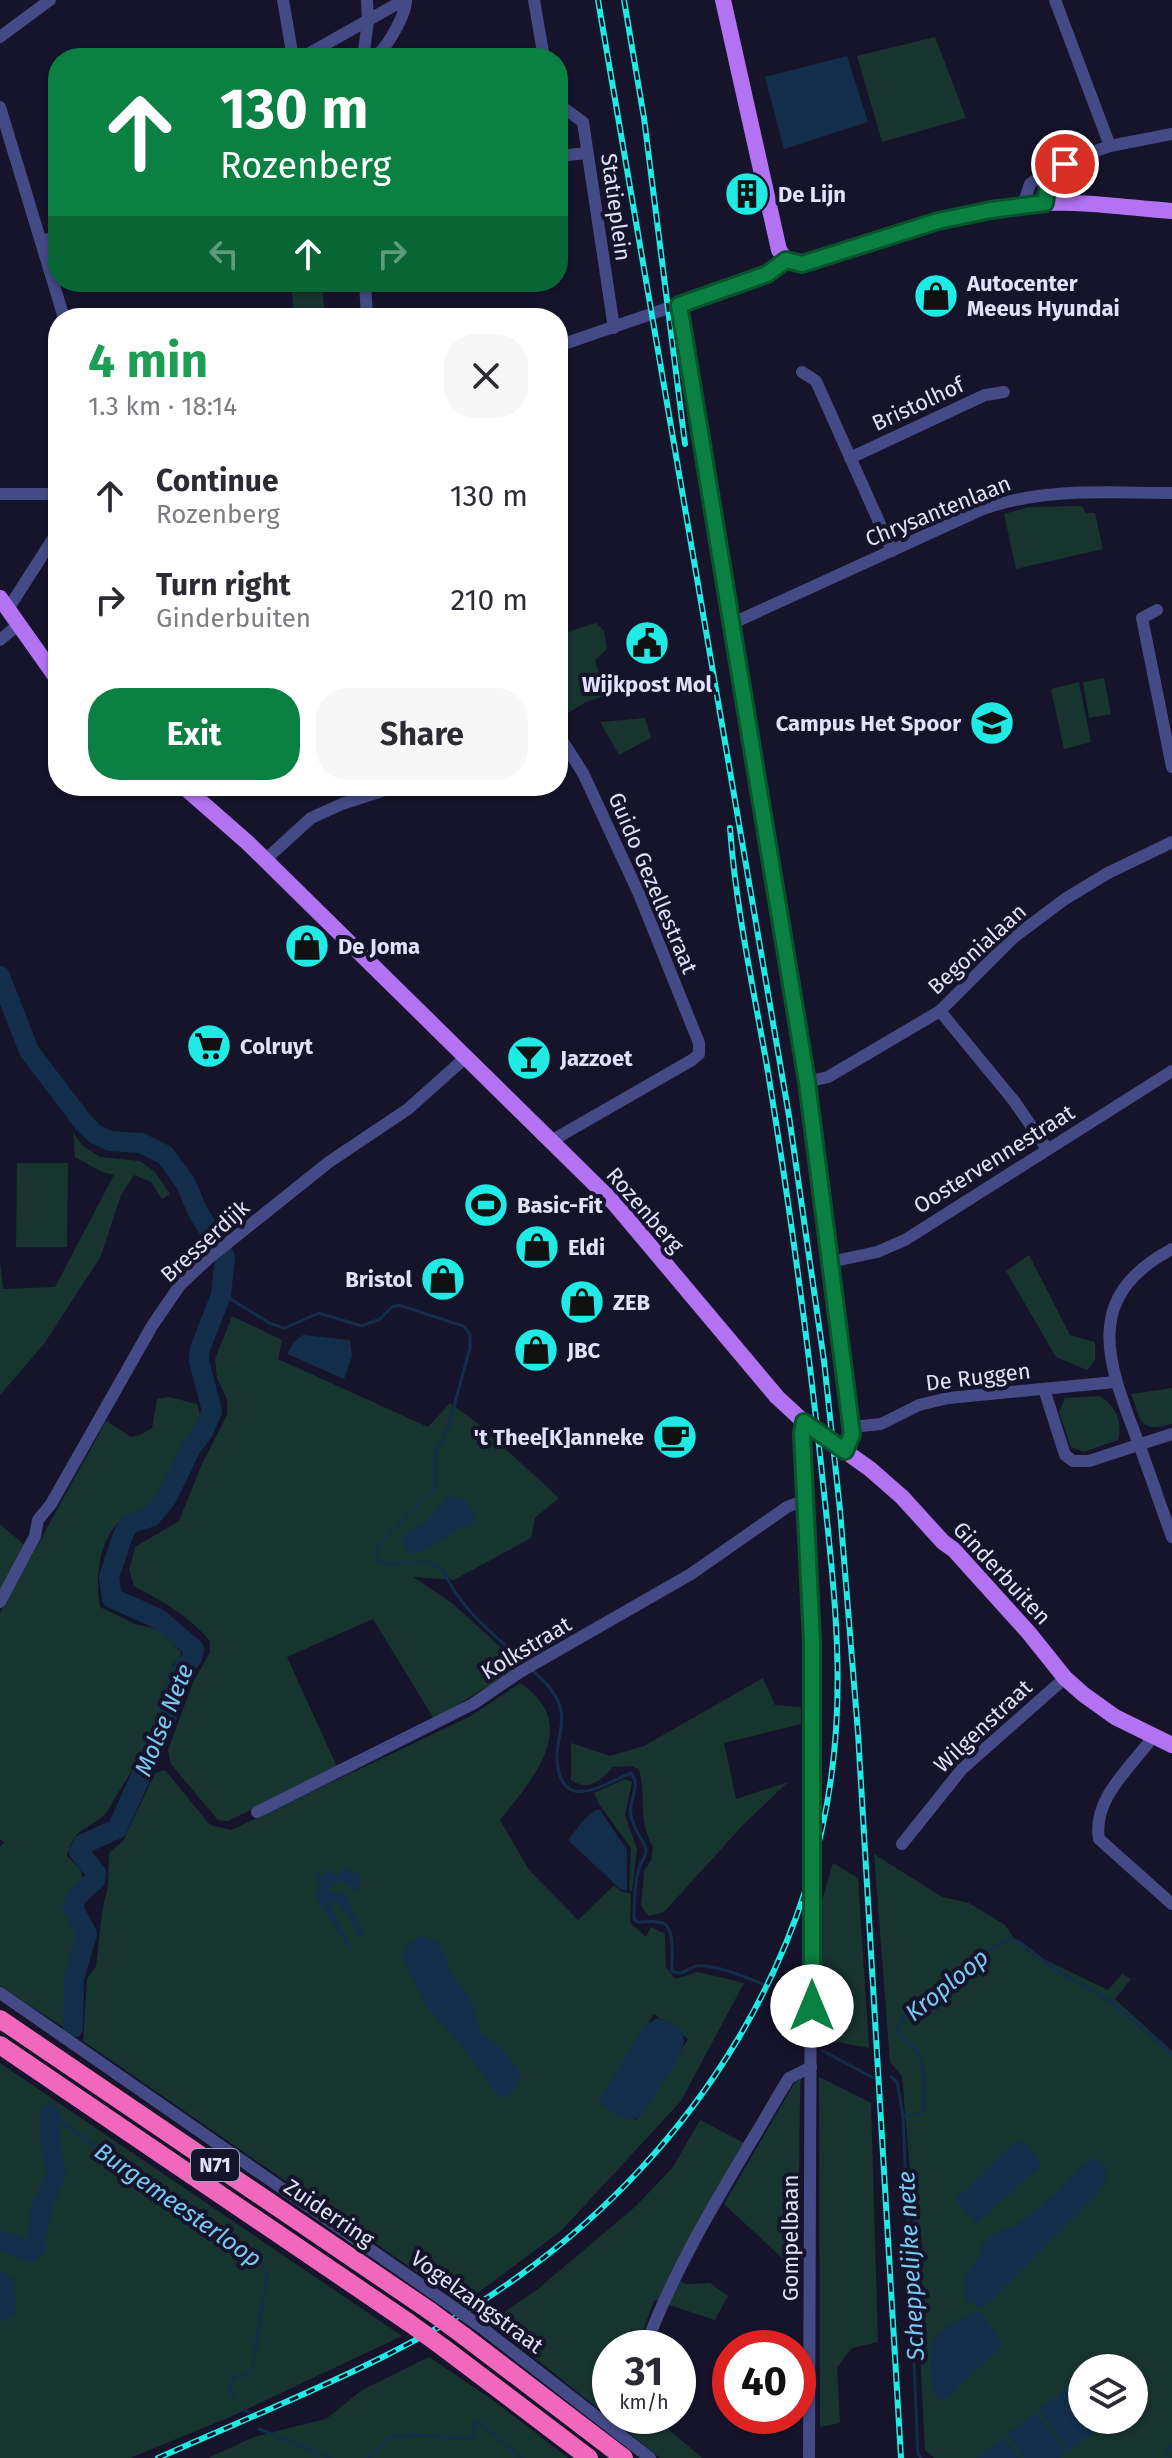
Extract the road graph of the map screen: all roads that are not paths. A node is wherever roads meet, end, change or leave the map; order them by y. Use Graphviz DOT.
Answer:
graph roads {
  1 [pos="50,0"];
  2 [pos="283,0"];
  3 [pos="367,0"];
  4 [pos="405,0"];
  5 [pos="534,0"];
  6 [pos="723,0"];
  7 [pos="1055,0"];
  8 [pos="368,21"];
  9 [pos="0,37"];
  10 [pos="291,48"];
  11 [pos="319,48"];
  12 [pos="365,48"];
  13 [pos="382,48"];
  14 [pos="542,48"];
  15 [pos="0,107"];
  16 [pos="568,111"];
  17 [pos="1172,134"];
  18 [pos="1110,146"];
  19 [pos="587,153"];
  20 [pos="568,154"];
  21 [pos="1065,164"];
  22 [pos="1045,203"];
  23 [pos="1023,205"];
  24 [pos="1172,211"];
  25 [pos="48,239"];
  26 [pos="42,241"];
  27 [pos="786,260"];
  28 [pos="48,270"];
  29 [pos="679,305"];
  30 [pos="614,328"];
  31 [pos="568,343"];
  32 [pos="802,372"];
  33 [pos="1004,392"];
  34 [pos="850,458"];
  35 [pos="1172,493"];
  36 [pos="0,494"];
  37 [pos="48,494"];
  38 [pos="48,545"];
  39 [pos="892,551"];
  40 [pos="4,604"];
  41 [pos="1157,610"];
  42 [pos="733,623"];
  43 [pos="18,625"];
  44 [pos="0,640"];
  45 [pos="48,666"];
  46 [pos="568,750"];
  47 [pos="1172,767"];
  48 [pos="194,796"];
  49 [pos="352,796"];
  50 [pos="1172,842"];
  51 [pos="265,860"];
  52 [pos="940,1011"];
  53 [pos="465,1058"];
  54 [pos="1172,1071"];
  55 [pos="807,1082"];
  56 [pos="551,1141"];
  57 [pos="1047,1149"];
  58 [pos="1172,1249"];
  59 [pos="830,1262"];
  60 [pos="1115,1382"];
  61 [pos="1044,1389"];
  62 [pos="804,1422"];
  63 [pos="851,1427"];
  64 [pos="1172,1434"];
  65 [pos="1139,1443"];
  66 [pos="845,1451"];
  67 [pos="805,1500"];
  68 [pos="1172,1537"];
  69 [pos="0,1602"];
  70 [pos="1065,1678"];
  71 [pos="1153,1737"];
  72 [pos="1172,1745"];
  73 [pos="257,1812"];
  74 [pos="902,1844"];
  75 [pos="1172,1904"];
  76 [pos="0,1993"];
  77 [pos="0,2019"];
  78 [pos="0,2045"];
  79 [pos="811,2067"];
  80 [pos="438,2306"];
  81 [pos="652,2330"];
  82 [pos="473,2331"];
  83 [pos="589,2458"];
  84 [pos="624,2458"];
  85 [pos="650,2458"];
  86 [pos="809,2458"];
  1 -- 9 [label="street"];
  2 -- 10 [label="street"];
  3 -- 8 [label="street"];
  4 -- 8 [label="street"];
  4 -- 13 [label="street"];
  5 -- 14 [label="street"];
  6 -- 27 [label="main road"];
  7 -- 18 [label="street"];
  8 -- 11 [label="street"];
  8 -- 12 [label="street"];
  15 -- 26 [label="street"];
  16 -- 19 [label="street, Statieplein"];
  17 -- 18 [label="street"];
  18 -- 21 [label="street"];
  19 -- 20 [label="street"];
  19 -- 30 [label="street, Statieplein"];
  21 -- 22 [label="street"];
  21 -- 23 [label="street"];
  22 -- 23 [label="main road"];
  22 -- 24 [label="main road"];
  23 -- 27 [label="main road"];
  25 -- 26 [label="street"];
  26 -- 28 [label="street"];
  27 -- 29 [label="street"];
  29 -- 30 [label="street"];
  29 -- 42 [label="street"];
  30 -- 31 [label="street"];
  32 -- 34 [label="street"];
  33 -- 34 [label="street, Bristolhof"];
  34 -- 39 [label="street"];
  35 -- 39 [label="street, Chrysantenlaan"];
  36 -- 37 [label="street"];
  38 -- 40 [label="street"];
  39 -- 42 [label="street, Chrysantenlaan"];
  40 -- 43 [label="main road"];
  41 -- 47 [label="street"];
  42 -- 55 [label="street"];
  43 -- 44 [label="street"];
  43 -- 45 [label="main road"];
  46 -- 56 [label="street, Guido Gezellestraat"];
  48 -- 51 [label="main road, Rozenberg"];
  49 -- 51 [label="street"];
  50 -- 52 [label="street, Begonialaan"];
  51 -- 53 [label="main road, Rozenberg"];
  52 -- 55 [label="street, Begonialaan"];
  52 -- 57 [label="street"];
  53 -- 56 [label="main road, Rozenberg"];
  53 -- 69 [label="street, Bresserdijk"];
  54 -- 57 [label="street, Oostervennestraat"];
  55 -- 59 [label="street"];
  56 -- 62 [label="main road, Rozenberg"];
  57 -- 59 [label="street, Oostervennestraat"];
  58 -- 60 [label="street"];
  59 -- 63 [label="street"];
  60 -- 61 [label="street, De Ruggen"];
  60 -- 65 [label="street"];
  61 -- 63 [label="street, De Ruggen"];
  61 -- 65 [label="street"];
  62 -- 66 [label="main road, Ginderbuiten"];
  62 -- 67 [label="street"];
  63 -- 66 [label="street"];
  64 -- 65 [label="street"];
  65 -- 68 [label="street"];
  66 -- 70 [label="main road, Ginderbuiten"];
  67 -- 73 [label="street, Kolkstraat"];
  67 -- 79 [label="street, Gompelbaan"];
  70 -- 71 [label="main road, Ginderbuiten"];
  70 -- 74 [label="street, Wilgenstraat"];
  71 -- 72 [label="main road, Ginderbuiten"];
  71 -- 75 [label="street"];
  76 -- 80 [label="street, Vogelzangstraat"];
  77 -- 80 [label="highway, Zuiderring / N71"];
  78 -- 83 [label="highway, Zuiderring / N71, bridge"];
  79 -- 81 [label="street"];
  79 -- 86 [label="street, Gompelbaan"];
  80 -- 82 [label="highway, Zuiderring / N71, bridge"];
  82 -- 84 [label="highway, Zuiderring / N71"];
  82 -- 85 [label="street, Vogelzangstraat"];
}
